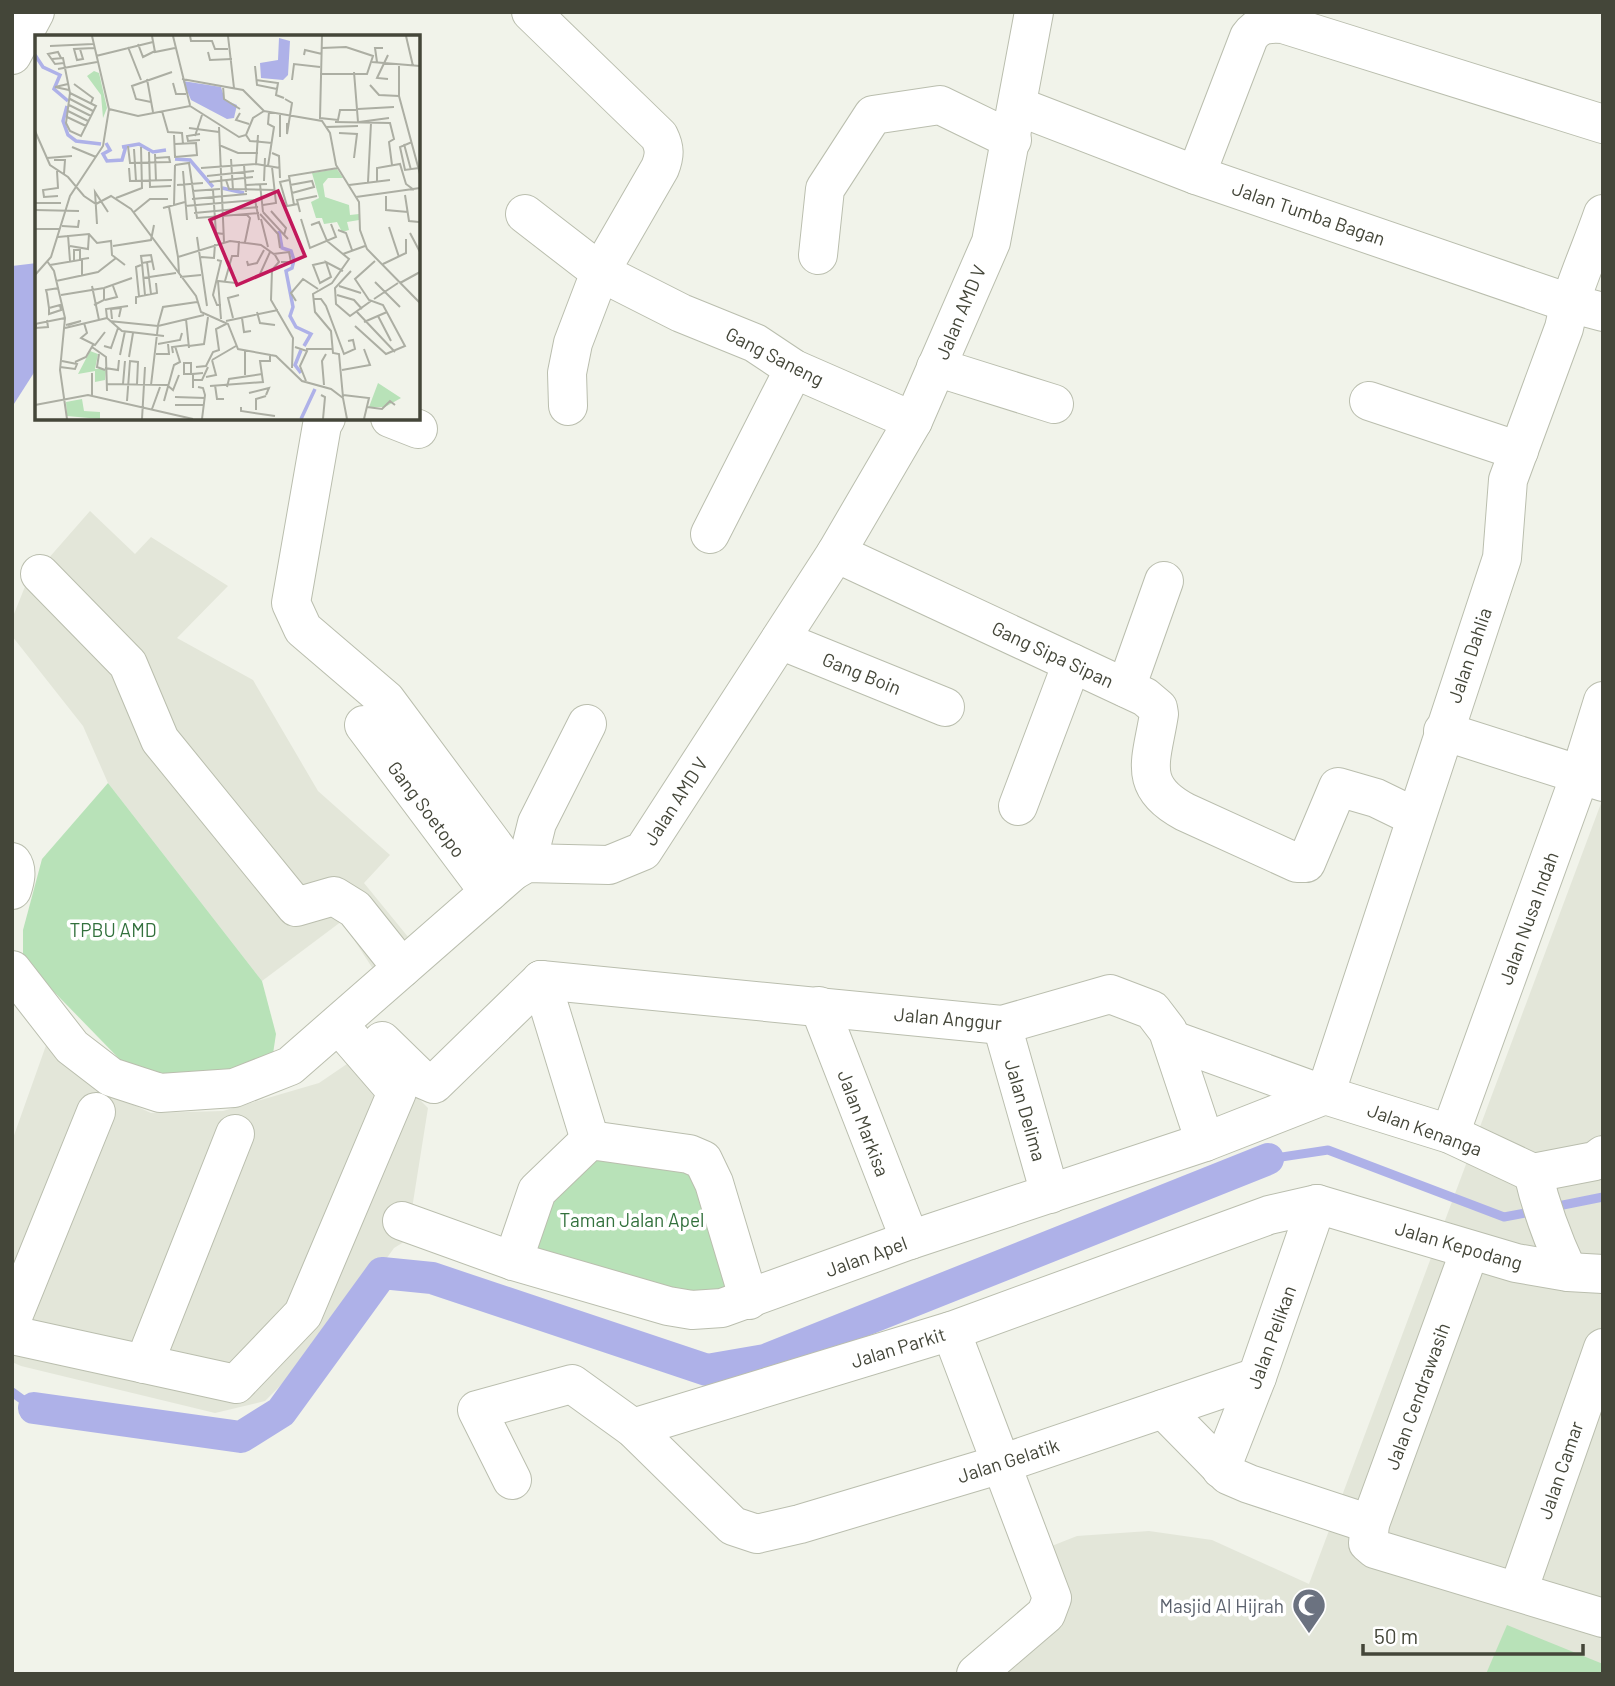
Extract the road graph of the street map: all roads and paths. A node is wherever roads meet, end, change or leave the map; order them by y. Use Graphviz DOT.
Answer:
graph roads {
  1 [pos="35,12"];
  2 [pos="531,12"];
  3 [pos="1026,14"];
  4 [pos="12,55"];
  5 [pos="1015,123"];
  6 [pos="1603,124"];
  7 [pos="1196,175"];
  8 [pos="525,214"];
  9 [pos="1603,214"];
  10 [pos="818,255"];
  11 [pos="600,272"];
  12 [pos="1586,308"];
  13 [pos="936,367"];
  14 [pos="794,369"];
  15 [pos="1369,401"];
  16 [pos="1054,404"];
  17 [pos="568,406"];
  18 [pos="325,420"];
  19 [pos="913,421"];
  20 [pos="1519,451"];
  21 [pos="710,534"];
  22 [pos="836,553"];
  23 [pos="40,575"];
  24 [pos="1164,581"];
  25 [pos="780,640"];
  26 [pos="1072,663"];
  27 [pos="1126,688"];
  28 [pos="1603,701"];
  29 [pos="944,707"];
  30 [pos="587,724"];
  31 [pos="365,725"];
  32 [pos="1443,731"];
  33 [pos="1592,778"];
  34 [pos="1018,807"];
  35 [pos="1415,817"];
  36 [pos="12,862"];
  37 [pos="510,875"];
  38 [pos="12,890"];
  39 [pos="402,968"];
  40 [pos="12,970"];
  41 [pos="541,979"];
  42 [pos="819,1006"];
  43 [pos="347,1018"];
  44 [pos="1002,1026"];
  45 [pos="1173,1041"];
  46 [pos="1325,1095"];
  47 [pos="96,1112"];
  48 [pos="234,1134"];
  49 [pos="1450,1134"];
  50 [pos="590,1140"];
  51 [pos="1205,1142"];
  52 [pos="1603,1155"];
  53 [pos="1536,1185"];
  54 [pos="1050,1194"];
  55 [pos="1317,1204"];
  56 [pos="402,1221"];
  57 [pos="910,1240"];
  58 [pos="1470,1250"];
  59 [pos="513,1261"];
  60 [pos="1575,1263"];
  61 [pos="749,1300"];
  62 [pos="12,1319"];
  63 [pos="951,1331"];
  64 [pos="12,1335"];
  65 [pos="1603,1348"];
  66 [pos="144,1364"];
  67 [pos="1257,1377"];
  68 [pos="1163,1409"];
  69 [pos="633,1428"];
  70 [pos="1001,1464"];
  71 [pos="1222,1469"];
  72 [pos="512,1480"];
  73 [pos="1369,1534"];
  74 [pos="1518,1591"];
  75 [pos="1603,1618"];
  76 [pos="976,1674"];
  1 -- 4 [label="street"];
  2 -- 11 [label="street"];
  3 -- 5 [label="street, Jalan AMD V"];
  5 -- 7 [label="street, Jalan Tumba Bagan"];
  5 -- 10 [label="street, Jalan Tumba Bagan"];
  5 -- 13 [label="street, Jalan AMD V"];
  6 -- 7 [label="street"];
  7 -- 12 [label="street, Jalan Tumba Bagan"];
  8 -- 11 [label="street, Gang Saneng"];
  9 -- 12 [label="street, Jalan Dahlia"];
  11 -- 14 [label="street, Gang Saneng"];
  11 -- 17 [label="street"];
  12 -- 20 [label="street, Jalan Dahlia"];
  13 -- 16 [label="street"];
  13 -- 19 [label="street, Jalan AMD V"];
  14 -- 19 [label="street, Gang Saneng"];
  14 -- 21 [label="street"];
  15 -- 20 [label="street"];
  18 -- 37 [label="street"];
  19 -- 22 [label="street, Jalan AMD V"];
  20 -- 32 [label="street, Jalan Dahlia"];
  22 -- 25 [label="street, Jalan AMD V"];
  22 -- 26 [label="street, Gang Sipa Sipan"];
  23 -- 39 [label="street"];
  24 -- 27 [label="street"];
  25 -- 29 [label="street, Gang Boin"];
  25 -- 37 [label="street, Jalan AMD V"];
  26 -- 27 [label="street, Gang Sipa Sipan"];
  26 -- 34 [label="street"];
  27 -- 35 [label="street, Gang Sipa Sipan"];
  28 -- 33 [label="street, Jalan Nusa Indah"];
  30 -- 37 [label="street"];
  31 -- 37 [label="street, Gang Soetopo"];
  32 -- 33 [label="street"];
  32 -- 35 [label="street, Jalan Dahlia"];
  33 -- 49 [label="street, Jalan Nusa Indah"];
  35 -- 46 [label="street, Jalan Dahlia"];
  36 -- 38 [label="street"];
  37 -- 39 [label="street"];
  39 -- 43 [label="street"];
  40 -- 43 [label="street"];
  41 -- 42 [label="street, Jalan Anggur"];
  41 -- 43 [label="street"];
  41 -- 50 [label="street"];
  42 -- 44 [label="street, Jalan Anggur"];
  42 -- 57 [label="street, Jalan Markisa"];
  43 -- 66 [label="street"];
  44 -- 45 [label="street, Jalan Anggur"];
  44 -- 54 [label="street, Jalan Delima"];
  45 -- 46 [label="street"];
  45 -- 51 [label="street, Jalan Anggur"];
  46 -- 49 [label="street, Jalan Kenanga"];
  46 -- 51 [label="street, Jalan Apel"];
  47 -- 62 [label="street"];
  48 -- 66 [label="street"];
  49 -- 53 [label="street, Jalan Kenanga"];
  50 -- 59 [label="street"];
  50 -- 61 [label="street"];
  51 -- 54 [label="street, Jalan Apel"];
  52 -- 53 [label="street"];
  53 -- 60 [label="street"];
  54 -- 57 [label="street, Jalan Apel"];
  55 -- 58 [label="street, Jalan Kepodang"];
  55 -- 63 [label="street, Jalan Parkit"];
  55 -- 67 [label="street, Jalan Pelikan"];
  56 -- 59 [label="street, Jalan Apel"];
  57 -- 61 [label="street, Jalan Apel"];
  58 -- 60 [label="street, Jalan Kepodang"];
  58 -- 73 [label="street, Jalan Cendrawasih"];
  59 -- 61 [label="street, Jalan Apel"];
  63 -- 69 [label="street, Jalan Parkit"];
  63 -- 70 [label="street"];
  64 -- 66 [label="street"];
  65 -- 74 [label="street, Jalan Camar"];
  67 -- 68 [label="street, Jalan Gelatik"];
  67 -- 71 [label="street, Jalan Pelikan"];
  68 -- 70 [label="street, Jalan Gelatik"];
  68 -- 71 [label="street"];
  69 -- 70 [label="street, Jalan Gelatik"];
  69 -- 72 [label="street"];
  70 -- 76 [label="street"];
  71 -- 73 [label="street"];
  73 -- 74 [label="street"];
  74 -- 75 [label="street"];
}
